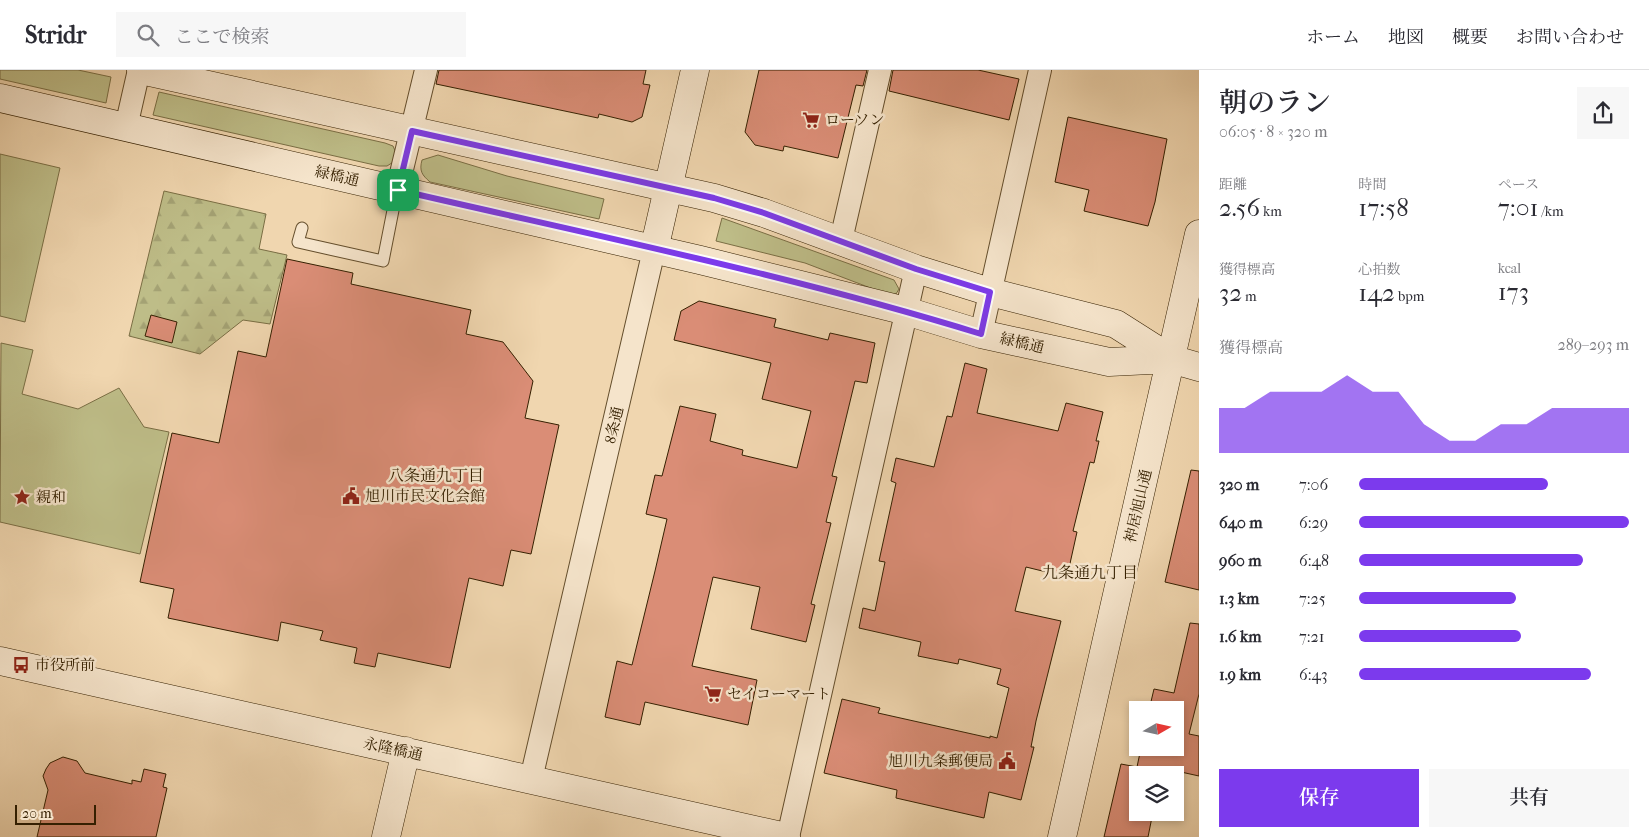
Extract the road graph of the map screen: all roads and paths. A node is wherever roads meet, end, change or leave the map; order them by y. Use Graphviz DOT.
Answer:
graph roads {
  1 [pos="140,70"];
  2 [pos="426,70"];
  3 [pos="694,70"];
  4 [pos="880,70"];
  5 [pos="1040,70"];
  6 [pos="181,74"];
  7 [pos="0,98"];
  8 [pos="126,127"];
  9 [pos="412,131"];
  10 [pos="667,189"];
  11 [pos="398,190"];
  12 [pos="302,228"];
  13 [pos="1199,234"];
  14 [pos="841,240"];
  15 [pos="654,250"];
  16 [pos="916,269"];
  17 [pos="990,292"];
  18 [pos="906,311"];
  19 [pos="981,334"];
  20 [pos="1171,359"];
  21 [pos="1199,367"];
  22 [pos="0,660"];
  23 [pos="406,751"];
  24 [pos="531,779"];
  25 [pos="386,837"];
  26 [pos="787,837"];
  27 [pos="1062,837"];
  1 -- 6 [label="street, 緑橋通"];
  1 -- 8 [label="street"];
  2 -- 9 [label="street"];
  3 -- 10 [label="street, 8条通"];
  4 -- 14 [label="street"];
  5 -- 17 [label="street"];
  6 -- 9 [label="street, 緑橋通"];
  7 -- 8 [label="street, 緑橋通"];
  8 -- 11 [label="street, 緑橋通"];
  9 -- 10 [label="street, 緑橋通"];
  9 -- 11 [label="street"];
  10 -- 14 [label="street, 緑橋通"];
  10 -- 15 [label="street, 8条通"];
  11 -- 12 [label="lane"];
  11 -- 15 [label="street, 緑橋通"];
  13 -- 20 [label="street, 神居旭山通"];
  14 -- 16 [label="street, 緑橋通"];
  15 -- 18 [label="street, 緑橋通"];
  15 -- 24 [label="street, 8条通"];
  16 -- 17 [label="street, 緑橋通"];
  16 -- 18 [label="street"];
  17 -- 19 [label="street"];
  17 -- 20 [label="street, 緑橋通"];
  18 -- 19 [label="street, 緑橋通"];
  18 -- 26 [label="street"];
  19 -- 20 [label="street, 緑橋通"];
  20 -- 21 [label="street, 緑橋通"];
  20 -- 27 [label="street, 神居旭山通"];
  22 -- 23 [label="street, 永隆橋通"];
  23 -- 24 [label="street, 永隆橋通"];
  23 -- 25 [label="street"];
  24 -- 26 [label="street, 永隆橋通"];
}
